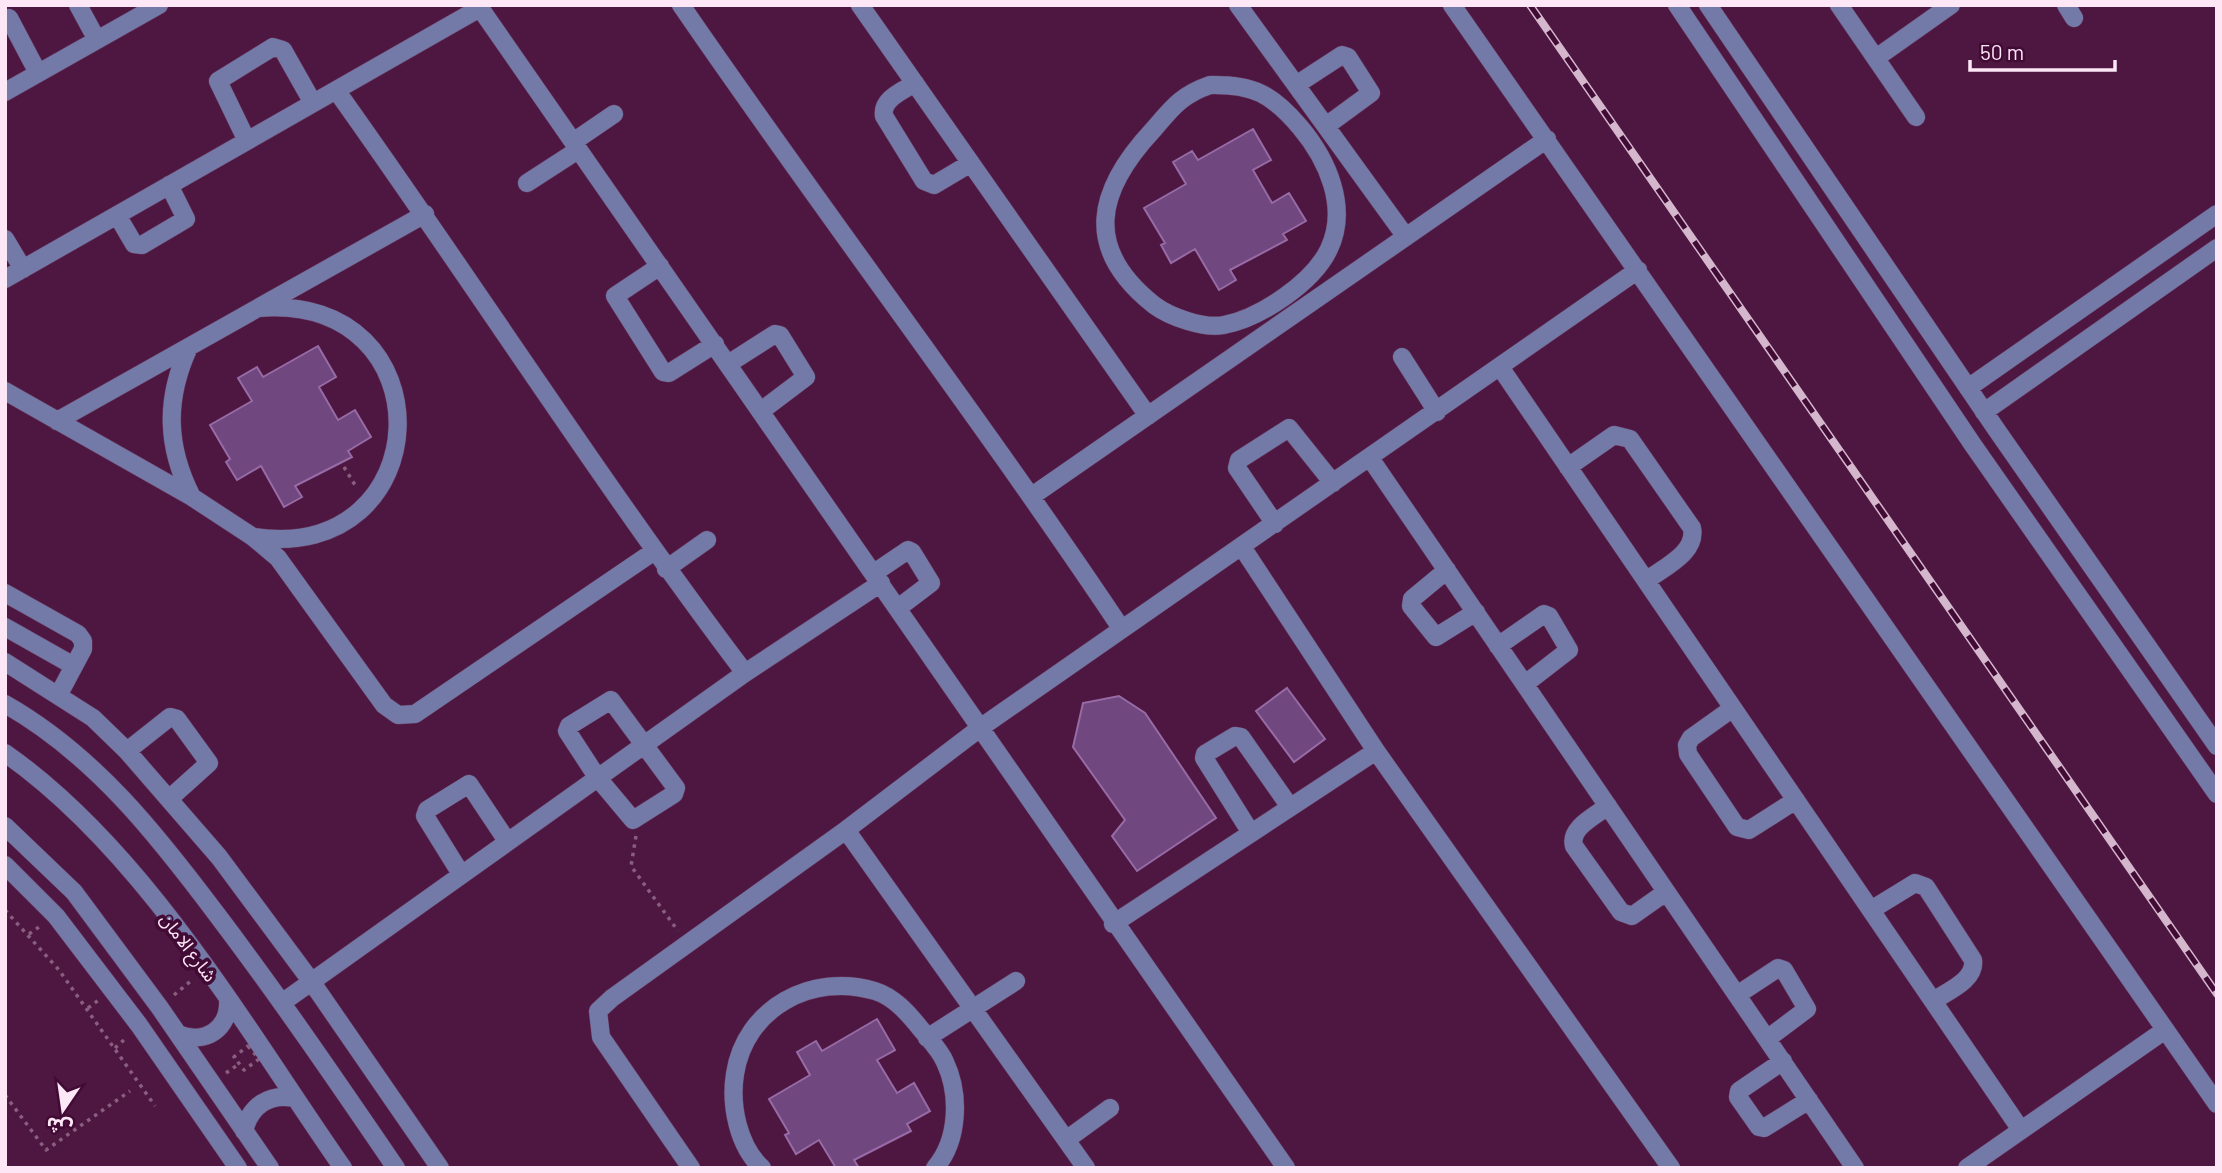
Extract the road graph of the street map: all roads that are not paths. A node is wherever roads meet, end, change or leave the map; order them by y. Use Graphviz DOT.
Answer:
graph roads {
  1 [pos="78,5"];
  2 [pos="159,5"];
  3 [pos="681,5"];
  4 [pos="860,5"];
  5 [pos="1238,5"];
  6 [pos="1452,5"];
  7 [pos="1677,5"];
  8 [pos="1708,5"];
  9 [pos="1839,5"];
  10 [pos="1951,5"];
  11 [pos="479,7"];
  12 [pos="9,18"];
  13 [pos="97,40"];
  14 [pos="1876,58"];
  15 [pos="38,73"];
  16 [pos="915,83"];
  17 [pos="1296,85"];
  18 [pos="336,90"];
  19 [pos="5,92"];
  20 [pos="313,103"];
  21 [pos="1314,111"];
  22 [pos="614,114"];
  23 [pos="1916,117"];
  24 [pos="1296,123"];
  25 [pos="1326,126"];
  26 [pos="1547,139"];
  27 [pos="247,141"];
  28 [pos="576,146"];
  29 [pos="971,163"];
  30 [pos="527,183"];
  31 [pos="169,185"];
  32 [pos="425,214"];
  33 [pos="2217,214"];
  34 [pos="117,215"];
  35 [pos="1406,237"];
  36 [pos="5,239"];
  37 [pos="2217,248"];
  38 [pos="660,266"];
  39 [pos="23,269"];
  40 [pos="1638,270"];
  41 [pos="5,279"];
  42 [pos="1281,298"];
  43 [pos="258,308"];
  44 [pos="1293,315"];
  45 [pos="715,344"];
  46 [pos="189,347"];
  47 [pos="1402,357"];
  48 [pos="728,363"];
  49 [pos="1500,367"];
  50 [pos="1968,388"];
  51 [pos="5,391"];
  52 [pos="761,411"];
  53 [pos="1437,412"];
  54 [pos="1984,412"];
  55 [pos="1148,416"];
  56 [pos="57,421"];
  57 [pos="1996,429"];
  58 [pos="1973,445"];
  59 [pos="1370,458"];
  60 [pos="1568,467"];
  61 [pos="1333,484"];
  62 [pos="1032,496"];
  63 [pos="191,497"];
  64 [pos="1275,524"];
  65 [pos="253,537"];
  66 [pos="707,540"];
  67 [pos="1242,547"];
  68 [pos="653,552"];
  69 [pos="666,569"];
  70 [pos="1447,570"];
  71 [pos="878,578"];
  72 [pos="1646,581"];
  73 [pos="5,593"];
  74 [pos="898,608"];
  75 [pos="1476,612"];
  76 [pos="5,627"];
  77 [pos="1121,628"];
  78 [pos="1499,646"];
  79 [pos="5,662"];
  80 [pos="74,666"];
  81 [pos="745,673"];
  82 [pos="1525,684"];
  83 [pos="60,694"];
  84 [pos="5,704"];
  85 [pos="1733,708"];
  86 [pos="980,728"];
  87 [pos="644,744"];
  88 [pos="2217,746"];
  89 [pos="127,751"];
  90 [pos="1376,751"];
  91 [pos="5,752"];
  92 [pos="597,778"];
  93 [pos="2217,794"];
  94 [pos="169,799"];
  95 [pos="1796,800"];
  96 [pos="1608,806"];
  97 [pos="1290,807"];
  98 [pos="5,826"];
  99 [pos="846,830"];
  100 [pos="1251,833"];
  101 [pos="507,841"];
  102 [pos="5,865"];
  103 [pos="461,874"];
  104 [pos="1666,892"];
  105 [pos="1871,910"];
  106 [pos="1114,924"];
  107 [pos="311,981"];
  108 [pos="1016,981"];
  109 [pos="1737,995"];
  110 [pos="228,999"];
  111 [pos="1933,1001"];
  112 [pos="283,1002"];
  113 [pos="974,1009"];
  114 [pos="2165,1030"];
  115 [pos="178,1034"];
  116 [pos="928,1038"];
  117 [pos="1767,1039"];
  118 [pos="1783,1061"];
  119 [pos="294,1098"];
  120 [pos="1809,1100"];
  121 [pos="2217,1104"];
  122 [pos="1110,1108"];
  123 [pos="2021,1130"];
  124 [pos="244,1131"];
  125 [pos="1066,1140"];
  126 [pos="755,1166"];
  127 [pos="238,1168"];
  128 [pos="270,1168"];
  129 [pos="343,1168"];
  130 [pos="396,1168"];
  131 [pos="440,1168"];
  132 [pos="691,1168"];
  133 [pos="935,1168"];
  134 [pos="1086,1168"];
  135 [pos="1286,1168"];
  136 [pos="1671,1168"];
  137 [pos="1855,1168"];
  138 [pos="1967,1168"];
  1 -- 13 [label="street"];
  2 -- 13 [label="street"];
  3 -- 62 [label="street"];
  4 -- 16 [label="street"];
  5 -- 17 [label="street"];
  6 -- 26 [label="street"];
  7 -- 58 [label="street"];
  8 -- 50 [label="street"];
  9 -- 14 [label="street"];
  10 -- 14 [label="street"];
  11 -- 18 [label="street"];
  11 -- 28 [label="street"];
  12 -- 15 [label="street"];
  13 -- 15 [label="street"];
  14 -- 23 [label="street"];
  15 -- 19 [label="street"];
  16 -- 29 [label="street"];
  16 -- 29 [label="street"];
  17 -- 21 [label="street"];
  17 -- 25 [label="street"];
  18 -- 20 [label="street"];
  18 -- 32 [label="street"];
  20 -- 27 [label="street"];
  20 -- 27 [label="street"];
  21 -- 24 [label="street"];
  21 -- 25 [label="street"];
  22 -- 28 [label="street"];
  24 -- 42 [label="street"];
  24 -- 42 [label="street"];
  25 -- 35 [label="street"];
  26 -- 35 [label="street"];
  26 -- 40 [label="street"];
  27 -- 31 [label="street"];
  28 -- 30 [label="street"];
  28 -- 38 [label="street"];
  29 -- 55 [label="street"];
  31 -- 34 [label="street"];
  31 -- 34 [label="street"];
  32 -- 43 [label="street"];
  32 -- 68 [label="street"];
  33 -- 50 [label="street"];
  34 -- 39 [label="street"];
  35 -- 44 [label="street"];
  36 -- 39 [label="street"];
  37 -- 54 [label="street"];
  38 -- 45 [label="street"];
  38 -- 45 [label="street"];
  39 -- 41 [label="street"];
  40 -- 49 [label="street"];
  40 -- 114 [label="street"];
  42 -- 44 [label="street"];
  43 -- 46 [label="street"];
  43 -- 65 [label="street"];
  44 -- 55 [label="street"];
  45 -- 48 [label="street"];
  46 -- 56 [label="street"];
  46 -- 63 [label="street"];
  47 -- 53 [label="street"];
  48 -- 52 [label="street"];
  48 -- 52 [label="street"];
  49 -- 53 [label="street"];
  49 -- 60 [label="street"];
  50 -- 54 [label="street"];
  51 -- 56 [label="street"];
  52 -- 71 [label="street"];
  53 -- 59 [label="street"];
  54 -- 57 [label="street"];
  55 -- 62 [label="street"];
  56 -- 63 [label="street"];
  57 -- 58 [label="street"];
  57 -- 88 [label="street"];
  58 -- 93 [label="street"];
  59 -- 61 [label="street"];
  59 -- 70 [label="street"];
  60 -- 72 [label="street"];
  60 -- 72 [label="street"];
  61 -- 64 [label="street"];
  61 -- 64 [label="street"];
  62 -- 77 [label="street"];
  63 -- 65 [label="street"];
  64 -- 67 [label="street"];
  65 -- 68 [label="street"];
  66 -- 69 [label="street"];
  67 -- 77 [label="street"];
  67 -- 90 [label="street"];
  68 -- 69 [label="street"];
  69 -- 81 [label="street"];
  70 -- 75 [label="street"];
  70 -- 75 [label="street"];
  71 -- 74 [label="street"];
  71 -- 74 [label="street"];
  71 -- 81 [label="street"];
  72 -- 85 [label="street"];
  73 -- 80 [label="street"];
  74 -- 86 [label="street"];
  75 -- 78 [label="street"];
  76 -- 80 [label="street"];
  77 -- 86 [label="street"];
  78 -- 82 [label="street"];
  78 -- 82 [label="street"];
  79 -- 83 [label="street"];
  80 -- 83 [label="street"];
  81 -- 87 [label="street"];
  82 -- 96 [label="street"];
  83 -- 89 [label="street"];
  84 -- 112 [label="street"];
  85 -- 95 [label="street"];
  85 -- 95 [label="street"];
  86 -- 99 [label="street"];
  86 -- 106 [label="street"];
  87 -- 92 [label="street"];
  87 -- 92 [label="street"];
  87 -- 92 [label="street"];
  89 -- 94 [label="street"];
  89 -- 94 [label="street"];
  90 -- 97 [label="street"];
  90 -- 136 [label="street"];
  91 -- 110 [label="street, شارع الامان"];
  92 -- 101 [label="street"];
  94 -- 107 [label="street"];
  95 -- 105 [label="street"];
  96 -- 104 [label="street"];
  96 -- 104 [label="street"];
  97 -- 100 [label="street"];
  97 -- 100 [label="street"];
  98 -- 115 [label="street"];
  99 -- 113 [label="street"];
  99 -- 132 [label="street"];
  100 -- 106 [label="street"];
  101 -- 103 [label="street"];
  101 -- 103 [label="street"];
  102 -- 127 [label="street"];
  103 -- 107 [label="street"];
  104 -- 109 [label="street"];
  105 -- 111 [label="street"];
  105 -- 111 [label="street"];
  106 -- 135 [label="street"];
  107 -- 112 [label="street"];
  107 -- 131 [label="street"];
  108 -- 113 [label="street"];
  109 -- 117 [label="street"];
  109 -- 117 [label="street"];
  110 -- 115 [label="street"];
  110 -- 119 [label="street, شارع الامان"];
  111 -- 123 [label="street"];
  112 -- 130 [label="street"];
  113 -- 116 [label="street"];
  113 -- 125 [label="street"];
  114 -- 121 [label="street"];
  114 -- 123 [label="street"];
  115 -- 124 [label="street"];
  116 -- 126 [label="street"];
  116 -- 133 [label="street"];
  117 -- 118 [label="street"];
  118 -- 120 [label="street"];
  118 -- 120 [label="street"];
  119 -- 124 [label="street"];
  119 -- 129 [label="street, شارع الامان"];
  120 -- 137 [label="street"];
  122 -- 125 [label="street"];
  123 -- 138 [label="street"];
  124 -- 128 [label="street"];
  125 -- 134 [label="street"];
}
